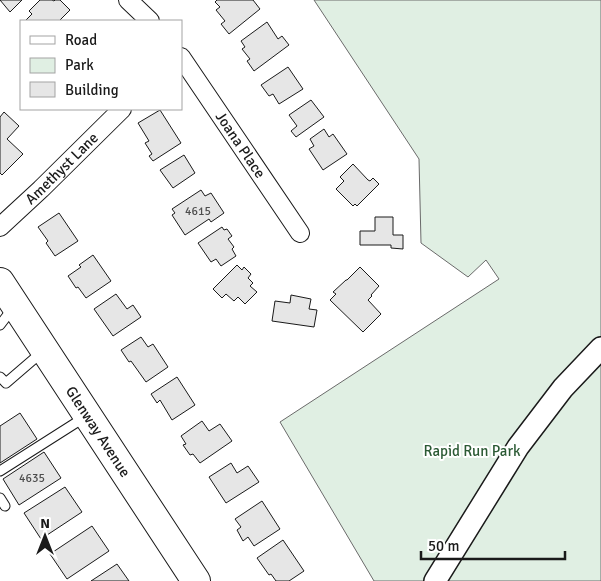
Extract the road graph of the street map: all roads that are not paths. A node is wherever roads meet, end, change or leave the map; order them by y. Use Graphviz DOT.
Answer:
graph roads {
  1 [pos="128,0"];
  2 [pos="149,20"];
  3 [pos="182,58"];
  4 [pos="121,110"];
  5 [pos="0,227"];
  6 [pos="300,233"];
  7 [pos="0,282"];
  8 [pos="7,315"];
  9 [pos="601,348"];
  10 [pos="44,350"];
  11 [pos="0,377"];
  12 [pos="87,415"];
  13 [pos="0,470"];
  14 [pos="196,581"];
  15 [pos="435,581"];
  1 -- 2 [label="street"];
  3 -- 6 [label="street, Joana Place"];
  4 -- 5 [label="street, Amethyst Lane"];
  7 -- 8 [label="main road, Glenway Avenue"];
  8 -- 10 [label="main road, Glenway Avenue"];
  9 -- 15 [label="street"];
  10 -- 11 [label="lane"];
  10 -- 12 [label="main road, Glenway Avenue"];
  12 -- 13 [label="lane"];
  12 -- 14 [label="main road, Glenway Avenue"];
}
